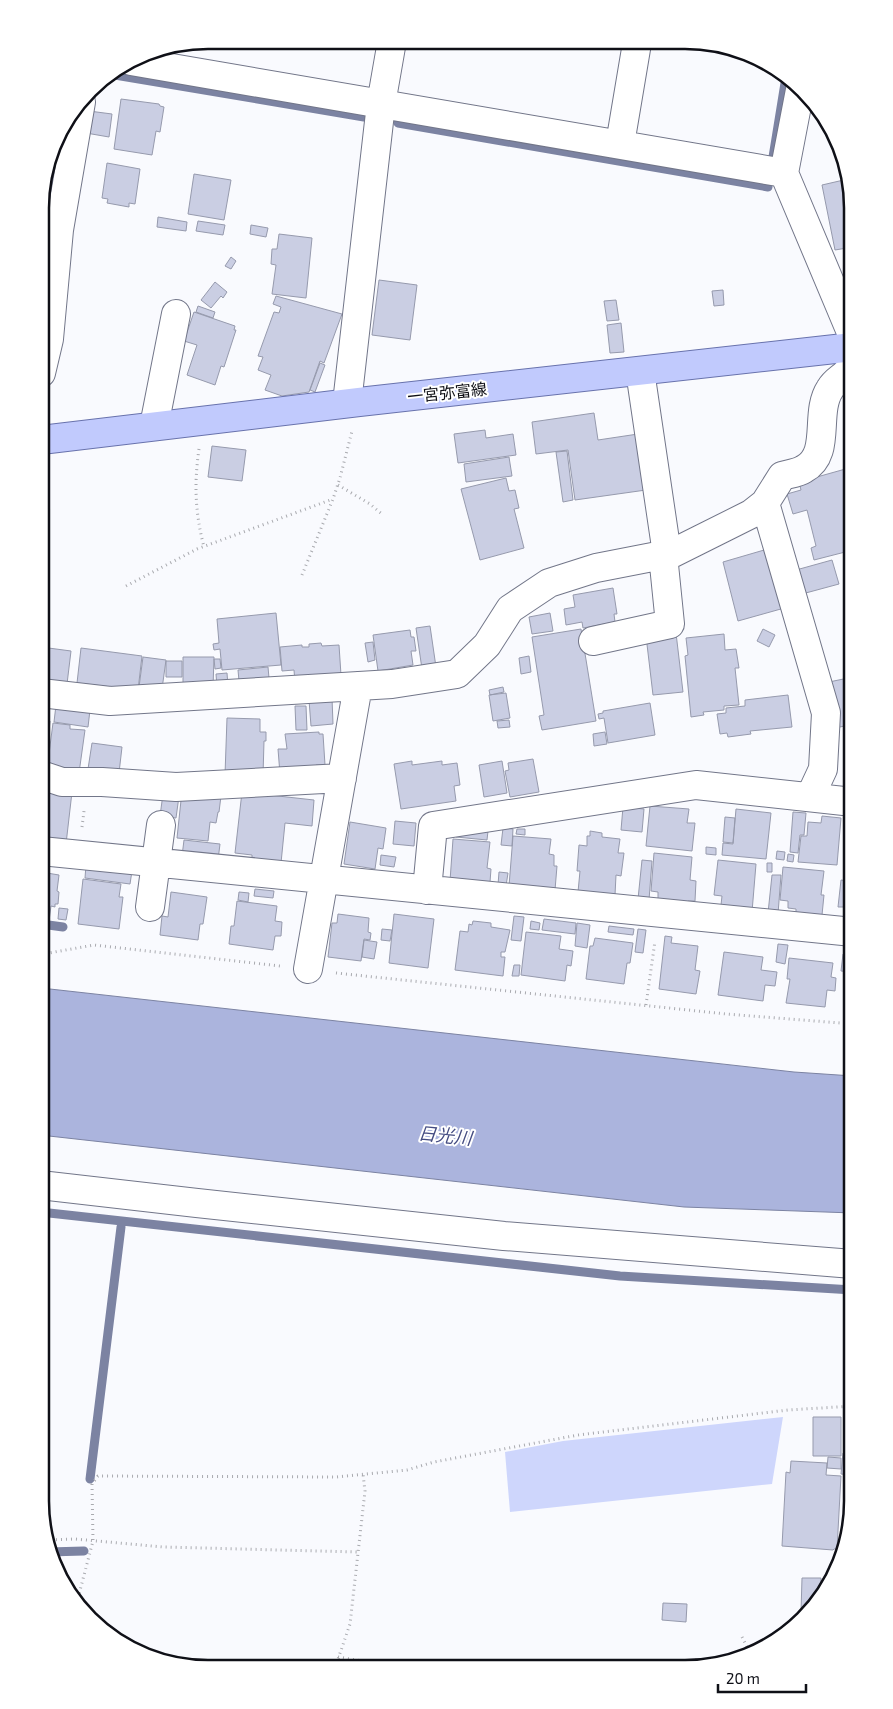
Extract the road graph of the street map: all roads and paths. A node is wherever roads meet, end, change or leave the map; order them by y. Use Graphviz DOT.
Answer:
graph roads {
  1 [pos="391,49"];
  2 [pos="636,49"];
  3 [pos="144,62"];
  4 [pos="799,97"];
  5 [pos="381,104"];
  6 [pos="77,118"];
  7 [pos="620,144"];
  8 [pos="784,172"];
  9 [pos="50,228"];
  10 [pos="176,314"];
  11 [pos="844,315"];
  12 [pos="49,339"];
  13 [pos="844,348"];
  14 [pos="640,371"];
  15 [pos="844,375"];
  16 [pos="353,402"];
  17 [pos="203,420"];
  18 [pos="154,426"];
  19 [pos="49,439"];
  20 [pos="338,485"];
  21 [pos="333,499"];
  22 [pos="765,503"];
  23 [pos="383,515"];
  24 [pos="204,547"];
  25 [pos="665,555"];
  26 [pos="302,575"];
  27 [pos="126,586"];
  28 [pos="593,641"];
  29 [pos="358,686"];
  30 [pos="49,694"];
  31 [pos="49,778"];
  32 [pos="342,778"];
  33 [pos="87,782"];
  34 [pos="810,797"];
  35 [pos="844,801"];
  36 [pos="160,825"];
  37 [pos="49,852"];
  38 [pos="79,855"];
  39 [pos="156,862"];
  40 [pos="324,880"];
  41 [pos="427,890"];
  42 [pos="150,908"];
  43 [pos="658,913"];
  44 [pos="844,931"];
  45 [pos="49,952"];
  46 [pos="308,969"];
  47 [pos="646,1005"];
  48 [pos="844,1023"];
  49 [pos="49,1186"];
  50 [pos="844,1263"];
  51 [pos="844,1407"];
  52 [pos="363,1474"];
  53 [pos="54,1540"];
  54 [pos="93,1541"];
  55 [pos="358,1552"];
  56 [pos="79,1594"];
  57 [pos="742,1636"];
  58 [pos="747,1647"];
  59 [pos="338,1657"];
  60 [pos="337,1660"];
  61 [pos="356,1660"];
  1 -- 5 [label="street"];
  2 -- 7 [label="street"];
  3 -- 5 [label="street"];
  4 -- 8 [label="street"];
  5 -- 7 [label="street"];
  5 -- 16 [label="street"];
  6 -- 9 [label="street"];
  7 -- 8 [label="street"];
  8 -- 11 [label="street"];
  9 -- 12 [label="street"];
  10 -- 18 [label="street"];
  13 -- 14 [label="main road, 一宮弥富線"];
  14 -- 16 [label="main road, 一宮弥富線"];
  14 -- 25 [label="street"];
  15 -- 22 [label="street"];
  16 -- 17 [label="main road, 一宮弥富線"];
  16 -- 20 [label="path"];
  17 -- 18 [label="main road, 一宮弥富線"];
  17 -- 24 [label="path"];
  18 -- 19 [label="main road, 一宮弥富線"];
  20 -- 21 [label="path"];
  20 -- 23 [label="path"];
  21 -- 24 [label="path"];
  21 -- 26 [label="path"];
  22 -- 25 [label="street"];
  22 -- 34 [label="street"];
  24 -- 27 [label="path"];
  25 -- 28 [label="street"];
  25 -- 29 [label="street"];
  29 -- 30 [label="street"];
  29 -- 32 [label="street"];
  31 -- 33 [label="street"];
  32 -- 33 [label="street"];
  32 -- 40 [label="street"];
  33 -- 38 [label="path"];
  34 -- 35 [label="street"];
  34 -- 41 [label="street"];
  36 -- 39 [label="street"];
  37 -- 38 [label="street"];
  38 -- 39 [label="street"];
  39 -- 40 [label="street"];
  39 -- 42 [label="street"];
  40 -- 41 [label="street"];
  40 -- 46 [label="street"];
  41 -- 43 [label="street"];
  43 -- 44 [label="street"];
  43 -- 47 [label="path"];
  45 -- 46 [label="path"];
  46 -- 47 [label="path"];
  47 -- 48 [label="path"];
  49 -- 50 [label="street"];
  51 -- 52 [label="path"];
  52 -- 54 [label="path"];
  52 -- 55 [label="path"];
  53 -- 54 [label="path"];
  54 -- 55 [label="path"];
  54 -- 56 [label="path"];
  55 -- 59 [label="path"];
  57 -- 58 [label="path"];
  59 -- 60 [label="path"];
  59 -- 61 [label="path"];
}
